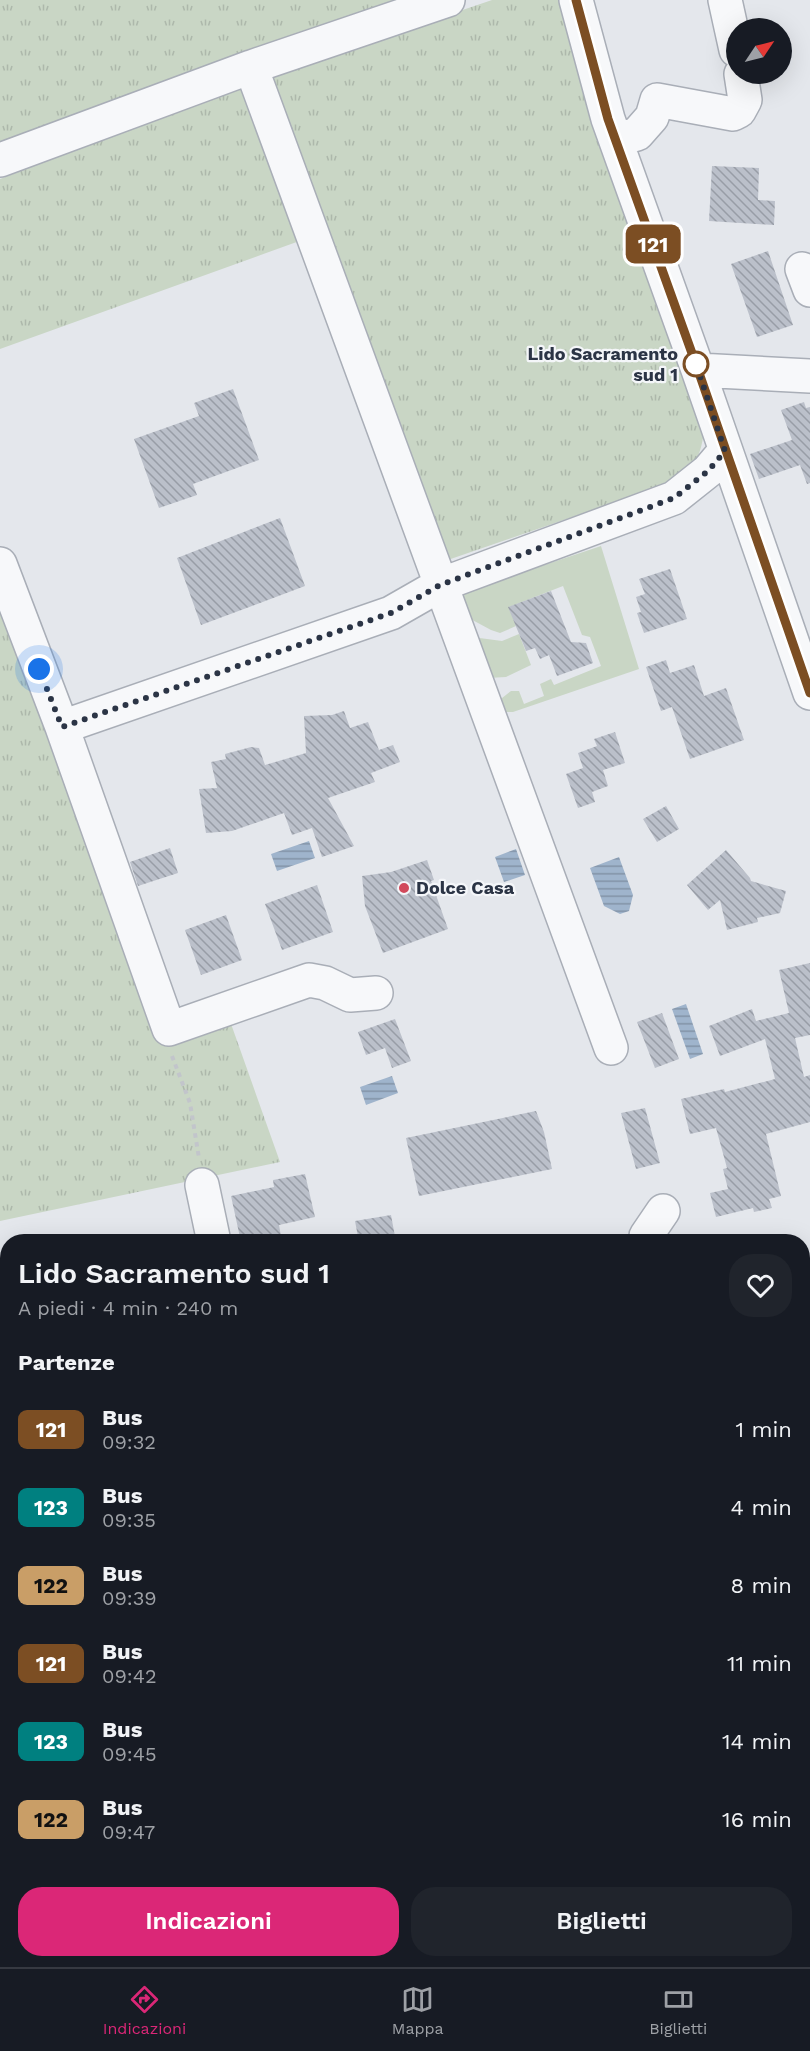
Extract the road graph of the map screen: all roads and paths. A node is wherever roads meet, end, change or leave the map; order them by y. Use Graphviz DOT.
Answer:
graph roads {
  1 [pos="448,0"];
  2 [pos="576,0"];
  3 [pos="725,0"];
  4 [pos="729,18"];
  5 [pos="251,67"];
  6 [pos="743,84"];
  7 [pos="616,140"];
  8 [pos="0,160"];
  9 [pos="698,370"];
  10 [pos="810,375"];
  11 [pos="725,451"];
  12 [pos="0,564"];
  13 [pos="440,585"];
  14 [pos="810,693"];
  15 [pos="62,727"];
  16 [pos="376,993"];
  17 [pos="169,1029"];
  18 [pos="611,1048"];
  19 [pos="201,1177"];
  20 [pos="663,1211"];
  21 [pos="212,1234"];
  22 [pos="647,1234"];
  1 -- 5 [label="street"];
  2 -- 7 [label="street"];
  3 -- 4 [label="street"];
  5 -- 8 [label="street"];
  5 -- 13 [label="street"];
  6 -- 7 [label="street"];
  7 -- 9 [label="street"];
  9 -- 10 [label="street"];
  9 -- 11 [label="street"];
  11 -- 13 [label="street"];
  11 -- 14 [label="street"];
  12 -- 15 [label="street"];
  13 -- 15 [label="street"];
  13 -- 18 [label="street"];
  15 -- 17 [label="street"];
  16 -- 17 [label="street"];
  17 -- 19 [label="path"];
  19 -- 21 [label="street"];
  20 -- 22 [label="street"];
}
